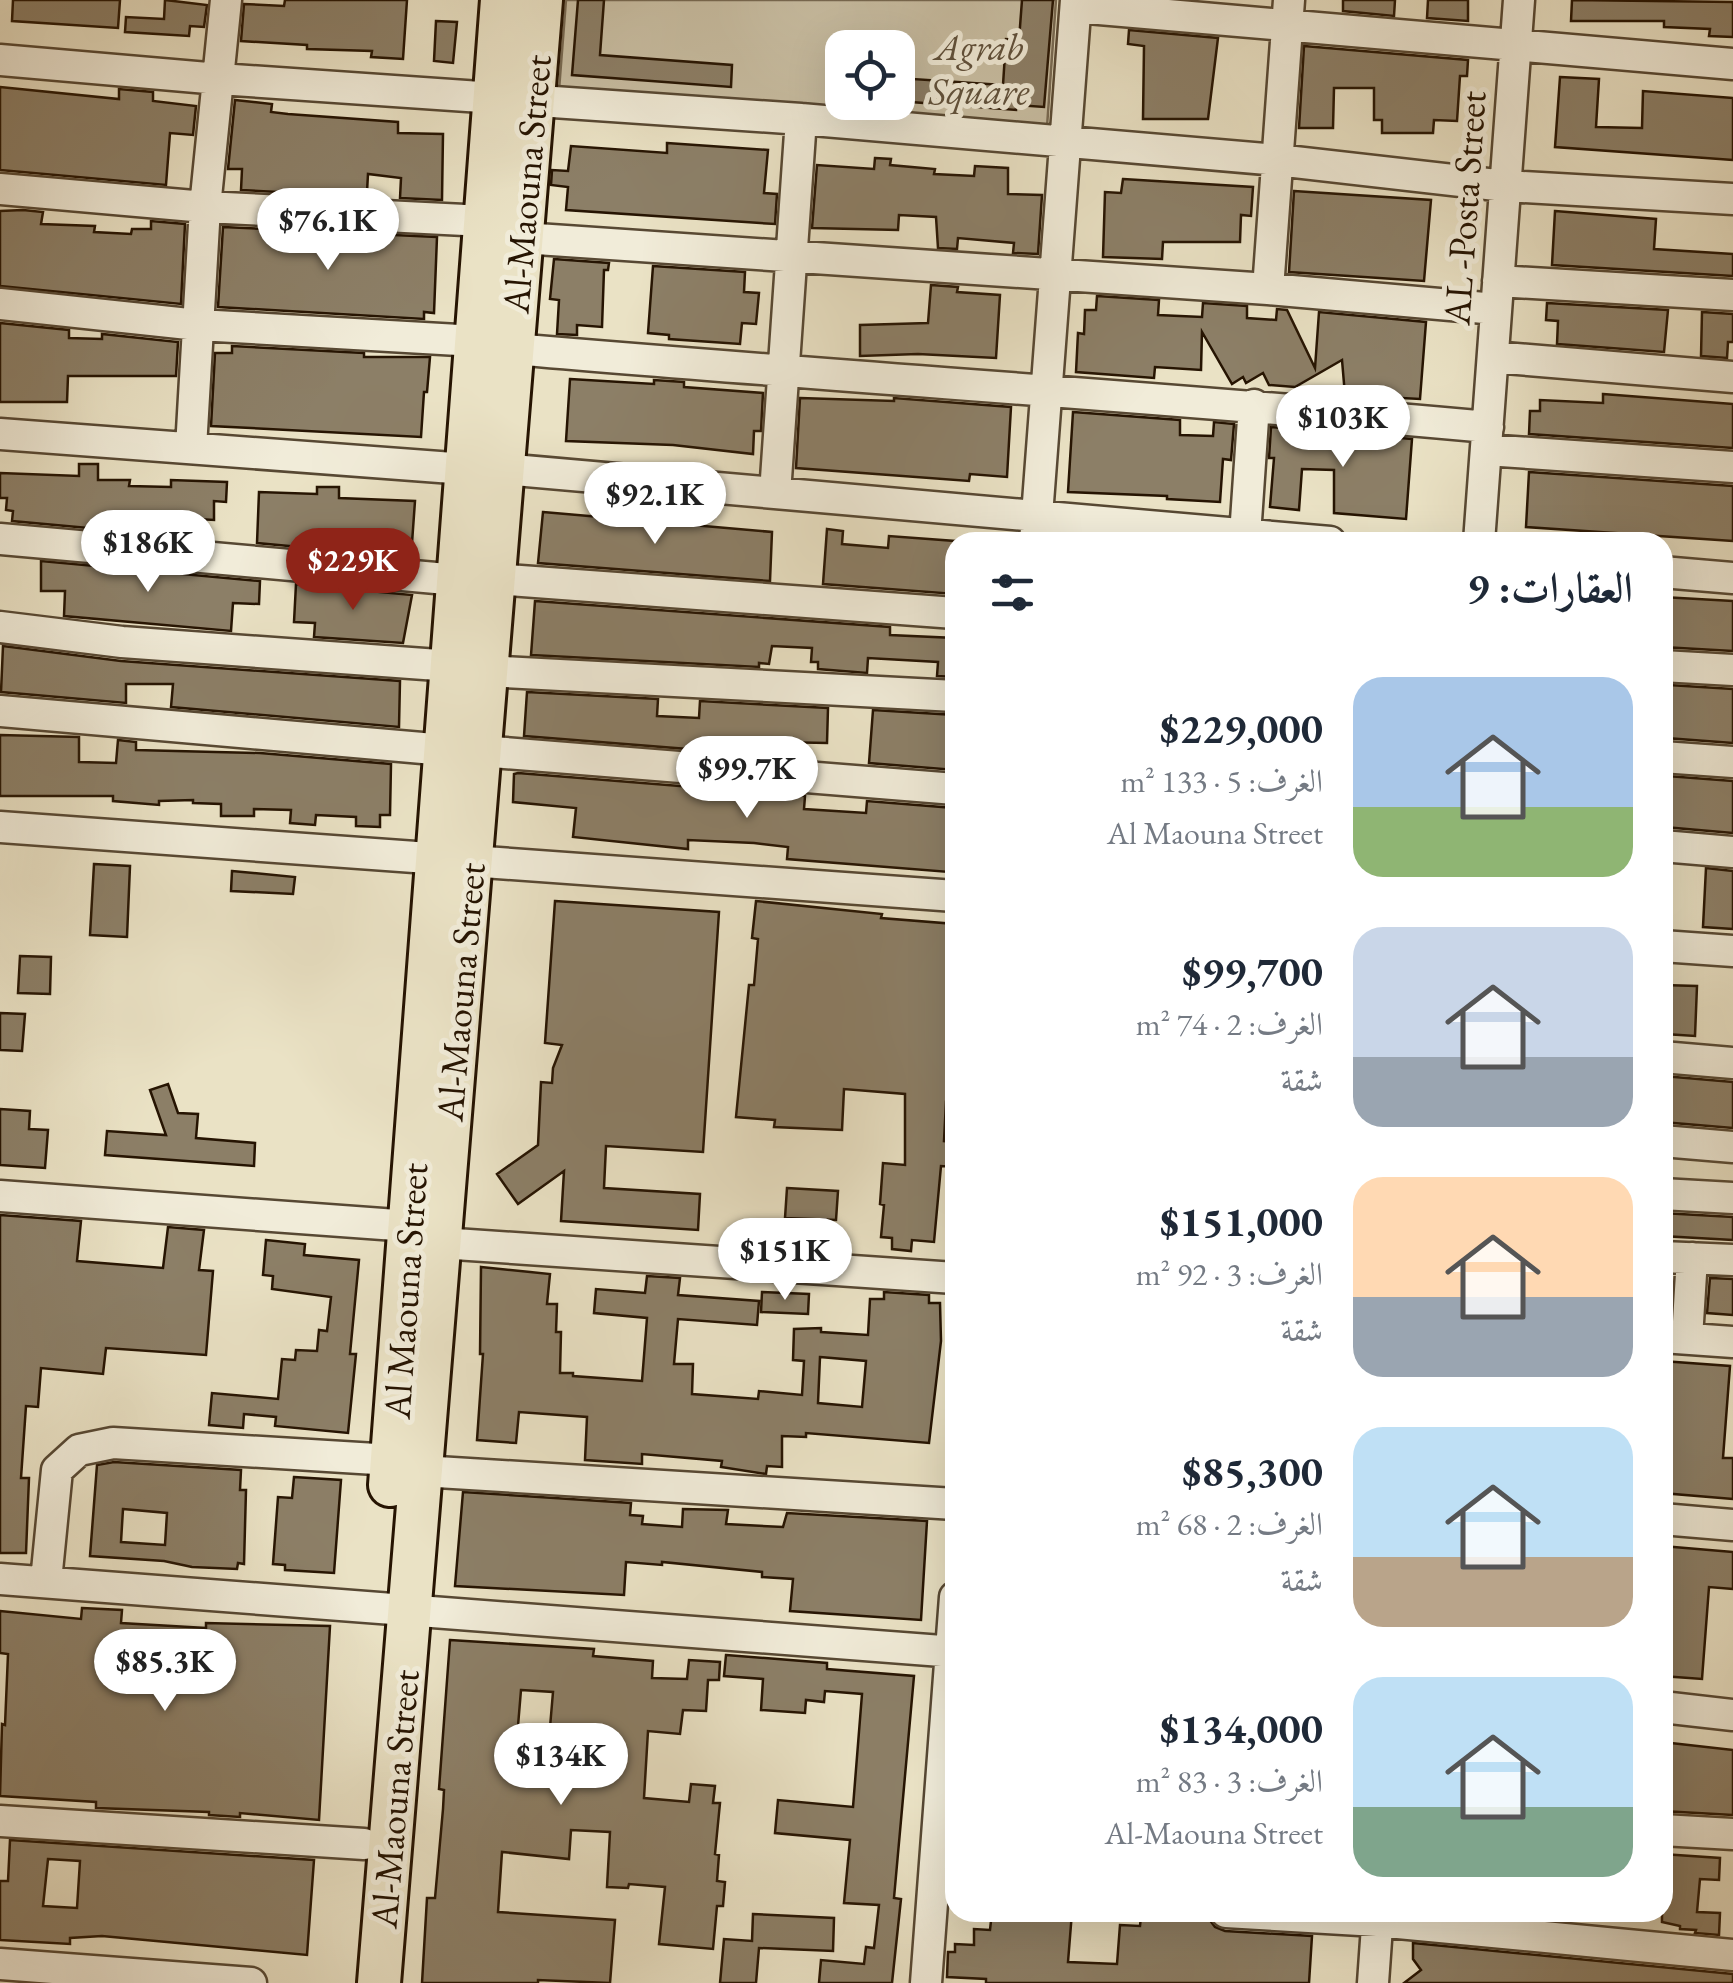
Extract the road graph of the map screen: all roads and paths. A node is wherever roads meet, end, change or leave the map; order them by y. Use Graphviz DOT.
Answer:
graph roads {
  1 [pos="226,0"];
  2 [pos="502,0"];
  3 [pos="541,0"];
  4 [pos="1519,0"];
  5 [pos="1076,3"];
  6 [pos="1288,11"];
  7 [pos="1516,47"];
  8 [pos="0,60"];
  9 [pos="1733,64"];
  10 [pos="219,79"];
  11 [pos="514,99"];
  12 [pos="801,118"];
  13 [pos="1066,142"];
  14 [pos="1277,160"];
  15 [pos="1506,186"];
  16 [pos="0,189"];
  17 [pos="1733,199"];
  18 [pos="205,207"];
  19 [pos="504,230"];
  20 [pos="791,255"];
  21 [pos="1056,274"];
  22 [pos="1268,289"];
  23 [pos="1497,295"];
  24 [pos="1733,295"];
  25 [pos="0,304"];
  26 [pos="198,324"];
  27 [pos="494,345"];
  28 [pos="1492,358"];
  29 [pos="783,372"];
  30 [pos="1733,378"];
  31 [pos="1047,390"];
  32 [pos="1254,405"];
  33 [pos="0,434"];
  34 [pos="1487,438"];
  35 [pos="191,448"];
  36 [pos="1733,467"];
  37 [pos="485,469"];
  38 [pos="775,493"];
  39 [pos="1036,529"];
  40 [pos="1140,532"];
  41 [pos="1245,532"];
  42 [pos="1480,532"];
  43 [pos="0,540"];
  44 [pos="1673,573"];
  45 [pos="1733,578"];
  46 [pos="476,579"];
  47 [pos="945,612"];
  48 [pos="0,627"];
  49 [pos="1673,667"];
  50 [pos="469,669"];
  51 [pos="1733,670"];
  52 [pos="945,695"];
  53 [pos="0,710"];
  54 [pos="463,750"];
  55 [pos="1673,758"];
  56 [pos="1733,762"];
  57 [pos="945,788"];
  58 [pos="0,827"];
  59 [pos="1673,847"];
  60 [pos="1733,852"];
  61 [pos="454,860"];
  62 [pos="945,895"];
  63 [pos="1673,947"];
  64 [pos="1733,951"];
  65 [pos="1673,1058"];
  66 [pos="1733,1063"];
  67 [pos="1673,1142"];
  68 [pos="1733,1147"];
  69 [pos="1673,1195"];
  70 [pos="0,1196"];
  71 [pos="1733,1198"];
  72 [pos="425,1235"];
  73 [pos="1677,1257"];
  74 [pos="1733,1260"];
  75 [pos="945,1277"];
  76 [pos="1675,1338"];
  77 [pos="1733,1342"];
  78 [pos="407,1465"];
  79 [pos="945,1503"];
  80 [pos="1673,1520"];
  81 [pos="1733,1525"];
  82 [pos="0,1579"];
  83 [pos="46,1582"];
  84 [pos="395,1610"];
  85 [pos="945,1651"];
  86 [pos="1673,1708"];
  87 [pos="1733,1715"];
  88 [pos="0,1821"];
  89 [pos="1673,1831"];
  90 [pos="1733,1834"];
  91 [pos="364,1844"];
  92 [pos="945,1870"];
  93 [pos="944,1897"];
  94 [pos="1378,1922"];
  95 [pos="1433,1922"];
  96 [pos="1733,1955"];
  97 [pos="0,1964"];
  98 [pos="250,1983"];
  99 [pos="353,1983"];
  100 [pos="379,1983"];
  101 [pos="926,1983"];
  102 [pos="1373,1983"];
  1 -- 10 [label="street"];
  2 -- 11 [label="highway, Al Maouna Street"];
  3 -- 11 [label="highway, Al-Maouna Street"];
  4 -- 7 [label="street, AL -Posta Street"];
  5 -- 6 [label="street"];
  5 -- 13 [label="street"];
  6 -- 7 [label="street"];
  6 -- 14 [label="street"];
  7 -- 9 [label="street"];
  7 -- 15 [label="street, AL -Posta Street"];
  8 -- 10 [label="street"];
  10 -- 11 [label="street"];
  10 -- 18 [label="street"];
  11 -- 12 [label="street"];
  11 -- 19 [label="highway, Al Maouna Street"];
  12 -- 13 [label="street"];
  12 -- 20 [label="street"];
  13 -- 14 [label="street"];
  13 -- 21 [label="street"];
  14 -- 15 [label="street"];
  14 -- 22 [label="street"];
  15 -- 17 [label="street"];
  15 -- 23 [label="street, AL -Posta Street"];
  16 -- 18 [label="street"];
  18 -- 19 [label="street"];
  18 -- 26 [label="street"];
  19 -- 20 [label="street"];
  19 -- 27 [label="highway, Al Maouna Street"];
  20 -- 21 [label="street"];
  20 -- 29 [label="street"];
  21 -- 22 [label="street"];
  21 -- 31 [label="street"];
  22 -- 23 [label="street"];
  23 -- 24 [label="street"];
  23 -- 28 [label="street, AL -Posta Street"];
  25 -- 26 [label="street"];
  26 -- 27 [label="street"];
  26 -- 35 [label="street"];
  27 -- 29 [label="street"];
  27 -- 37 [label="highway, Al Maouna Street"];
  28 -- 30 [label="street"];
  28 -- 34 [label="street, AL -Posta Street"];
  29 -- 31 [label="street"];
  29 -- 38 [label="street"];
  31 -- 32 [label="street"];
  31 -- 39 [label="street"];
  32 -- 34 [label="street"];
  32 -- 41 [label="street"];
  33 -- 35 [label="street"];
  34 -- 36 [label="street"];
  34 -- 42 [label="street, AL -Posta Street"];
  35 -- 37 [label="street"];
  37 -- 38 [label="street"];
  37 -- 46 [label="highway, Al Maouna Street"];
  38 -- 39 [label="street"];
  39 -- 40 [label="street"];
  43 -- 46 [label="street"];
  44 -- 45 [label="street"];
  46 -- 47 [label="street"];
  46 -- 50 [label="highway, Al Maouna Street"];
  48 -- 50 [label="street"];
  49 -- 51 [label="street"];
  50 -- 52 [label="street"];
  50 -- 54 [label="highway, Al Maouna Street"];
  53 -- 54 [label="street"];
  54 -- 57 [label="street"];
  54 -- 61 [label="highway, Al Maouna Street"];
  55 -- 56 [label="street"];
  58 -- 61 [label="street"];
  59 -- 60 [label="street"];
  61 -- 62 [label="street"];
  61 -- 72 [label="highway, Al Maouna Street"];
  63 -- 64 [label="street"];
  65 -- 66 [label="street"];
  67 -- 68 [label="street"];
  69 -- 71 [label="street"];
  70 -- 72 [label="street"];
  72 -- 75 [label="street"];
  72 -- 78 [label="highway, Al Maouna Street"];
  73 -- 74 [label="street"];
  73 -- 76 [label="street"];
  76 -- 77 [label="street"];
  78 -- 79 [label="street"];
  78 -- 83 [label="street"];
  78 -- 84 [label="highway, Al Maouna Street"];
  80 -- 81 [label="street"];
  82 -- 83 [label="street"];
  83 -- 84 [label="street"];
  84 -- 85 [label="street"];
  84 -- 91 [label="highway, Al Maouna Street"];
  84 -- 100 [label="highway, Al-Maouna Street"];
  86 -- 87 [label="street"];
  88 -- 91 [label="street"];
  89 -- 90 [label="street"];
  91 -- 99 [label="highway, Al Maouna Street"];
  92 -- 93 [label="street"];
  93 -- 101 [label="street"];
  94 -- 102 [label="street"];
  95 -- 96 [label="street"];
  97 -- 98 [label="street"];
}
